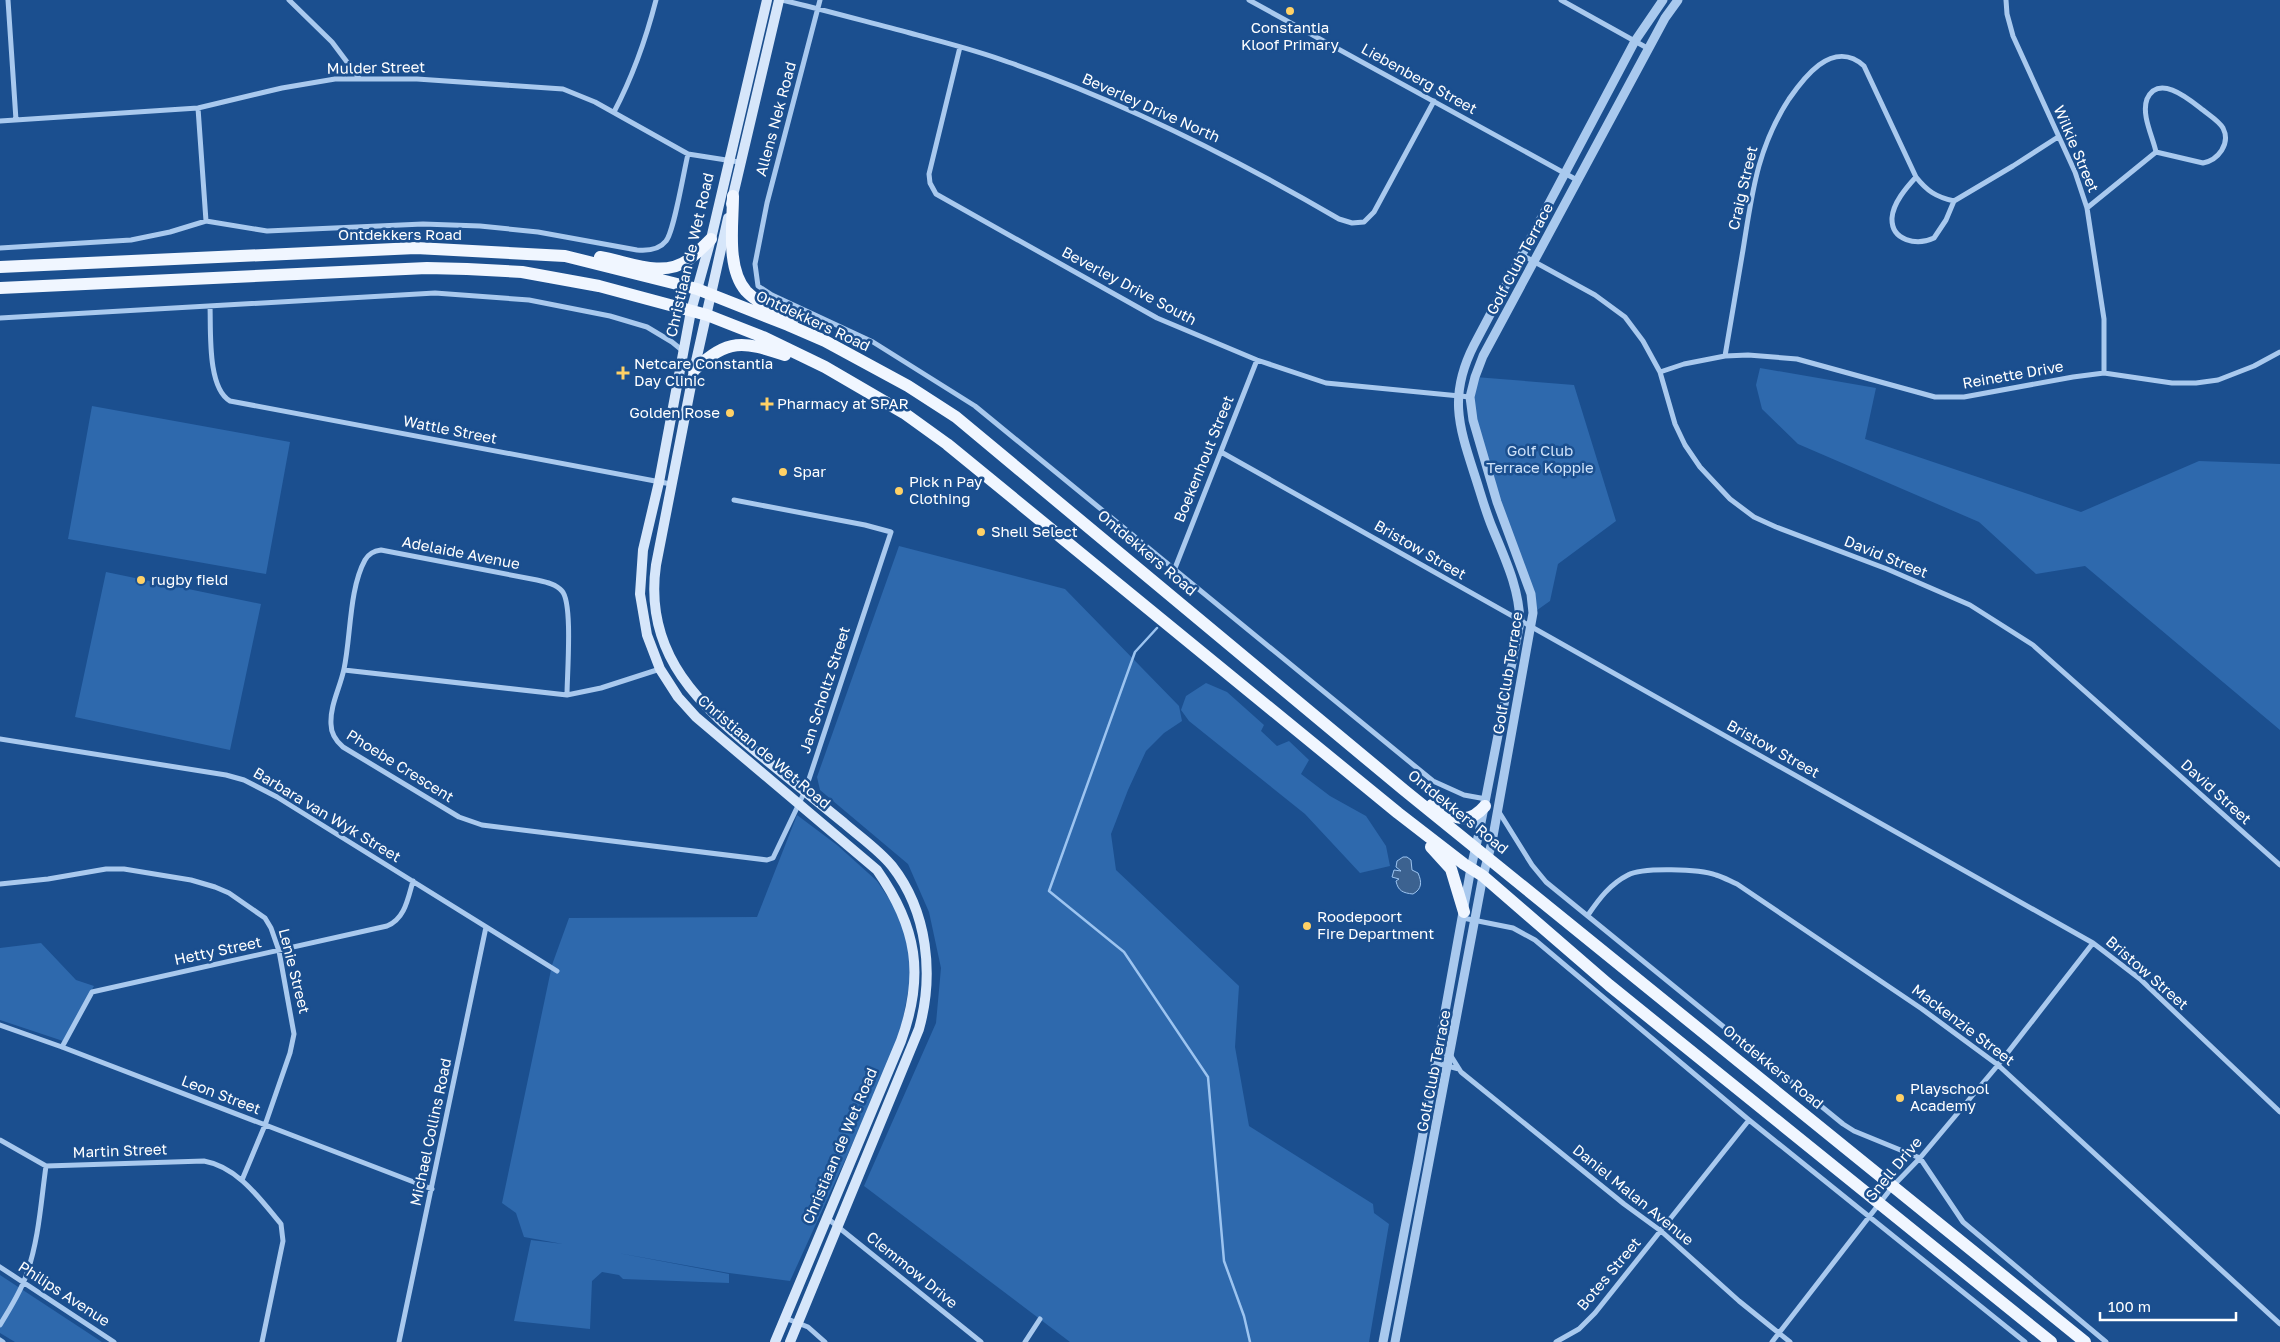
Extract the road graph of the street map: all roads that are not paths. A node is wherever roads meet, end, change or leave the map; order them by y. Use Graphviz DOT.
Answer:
graph roads {
  1 [pos="8,0"];
  2 [pos="290,0"];
  3 [pos="656,0"];
  4 [pos="767,0"];
  5 [pos="781,0"];
  6 [pos="820,0"];
  7 [pos="1249,0"];
  8 [pos="1561,0"];
  9 [pos="1663,0"];
  10 [pos="1678,0"];
  11 [pos="2006,0"];
  12 [pos="818,8"];
  13 [pos="1635,41"];
  14 [pos="960,47"];
  15 [pos="1648,49"];
  16 [pos="359,78"];
  17 [pos="1434,101"];
  18 [pos="198,108"];
  19 [pos="614,112"];
  20 [pos="16,120"];
  21 [pos="0,121"];
  22 [pos="2058,137"];
  23 [pos="2156,152"];
  24 [pos="688,154"];
  25 [pos="728,160"];
  26 [pos="739,162"];
  27 [pos="1564,173"];
  28 [pos="1916,177"];
  29 [pos="1577,180"];
  30 [pos="733,196"];
  31 [pos="1954,201"];
  32 [pos="2087,208"];
  33 [pos="206,221"];
  34 [pos="711,239"];
  35 [pos="758,245"];
  36 [pos="0,248"];
  37 [pos="1522,255"];
  38 [pos="565,256"];
  39 [pos="1534,262"];
  40 [pos="0,266"];
  41 [pos="0,288"];
  42 [pos="697,289"];
  43 [pos="712,294"];
  44 [pos="210,306"];
  45 [pos="691,311"];
  46 [pos="707,315"];
  47 [pos="0,318"];
  48 [pos="683,352"];
  49 [pos="2280,352"];
  50 [pos="1725,356"];
  51 [pos="1257,360"];
  52 [pos="825,367"];
  53 [pos="694,370"];
  54 [pos="1660,372"];
  55 [pos="2104,373"];
  56 [pos="908,386"];
  57 [pos="1459,395"];
  58 [pos="1470,397"];
  59 [pos="1221,452"];
  60 [pos="658,482"];
  61 [pos="671,484"];
  62 [pos="734,500"];
  63 [pos="1174,568"];
  64 [pos="1520,622"];
  65 [pos="1531,627"];
  66 [pos="660,669"];
  67 [pos="344,670"];
  68 [pos="566,695"];
  69 [pos="0,739"];
  70 [pos="1404,790"];
  71 [pos="805,791"];
  72 [pos="798,802"];
  73 [pos="1489,805"];
  74 [pos="1398,813"];
  75 [pos="1476,848"];
  76 [pos="777,852"];
  77 [pos="1487,857"];
  78 [pos="2280,865"];
  79 [pos="1471,868"];
  80 [pos="1483,876"];
  81 [pos="413,882"];
  82 [pos="0,884"];
  83 [pos="1463,915"];
  84 [pos="1588,915"];
  85 [pos="1476,920"];
  86 [pos="486,927"];
  87 [pos="2093,943"];
  88 [pos="279,951"];
  89 [pos="557,971"];
  90 [pos="0,1025"];
  91 [pos="62,1047"];
  92 [pos="1438,1050"];
  93 [pos="1451,1056"];
  94 [pos="1436,1063"];
  95 [pos="1998,1065"];
  96 [pos="1449,1067"];
  97 [pos="1459,1069"];
  98 [pos="2280,1112"];
  99 [pos="1749,1120"];
  100 [pos="265,1125"];
  101 [pos="0,1140"];
  102 [pos="1920,1158"];
  103 [pos="46,1166"];
  104 [pos="242,1180"];
  105 [pos="1893,1186"];
  106 [pos="432,1189"];
  107 [pos="1880,1204"];
  108 [pos="1870,1217"];
  109 [pos="827,1218"];
  110 [pos="837,1224"];
  111 [pos="1661,1231"];
  112 [pos="0,1267"];
  113 [pos="24,1282"];
  114 [pos="785,1318"];
  115 [pos="1040,1319"];
  116 [pos="798,1322"];
  117 [pos="2280,1324"];
  118 [pos="0,1325"];
  119 [pos="1779,1333"];
  120 [pos="112,1342"];
  121 [pos="262,1342"];
  122 [pos="399,1342"];
  123 [pos="775,1342"];
  124 [pos="790,1342"];
  125 [pos="825,1342"];
  126 [pos="981,1342"];
  127 [pos="1024,1342"];
  128 [pos="1383,1342"];
  129 [pos="1396,1342"];
  130 [pos="1556,1342"];
  131 [pos="1772,1342"];
  132 [pos="1790,1342"];
  133 [pos="2025,1342"];
  134 [pos="2051,1342"];
  135 [pos="2085,1342"];
  136 [pos="2106,1342"];
  1 -- 20 [label="street"];
  2 -- 16 [label="street"];
  3 -- 19 [label="street"];
  4 -- 25 [label="main road, Christiaan de Wet Road"];
  5 -- 12 [label="street, Beverley Drive North"];
  5 -- 26 [label="main road, Christiaan de Wet Road"];
  6 -- 12 [label="street, Allens Nek Road"];
  7 -- 17 [label="street, Liebenberg Street"];
  8 -- 13 [label="street"];
  9 -- 13 [label="street, Golf Club Terrace"];
  10 -- 15 [label="street, Golf Club Terrace"];
  11 -- 22 [label="street, Wilkie Street"];
  12 -- 14 [label="street, Beverley Drive North"];
  12 -- 35 [label="street, Allens Nek Road"];
  13 -- 15 [label="street"];
  13 -- 27 [label="street, Golf Club Terrace"];
  14 -- 17 [label="street, Beverley Drive North"];
  14 -- 51 [label="street, Beverley Drive South"];
  15 -- 29 [label="street, Golf Club Terrace"];
  16 -- 18 [label="street, Mulder Street"];
  16 -- 19 [label="street, Mulder Street"];
  17 -- 27 [label="street, Liebenberg Street"];
  18 -- 20 [label="street, Mulder Street"];
  18 -- 33 [label="street"];
  19 -- 24 [label="street, Mulder Street"];
  20 -- 21 [label="street, Mulder Street"];
  22 -- 31 [label="street"];
  22 -- 32 [label="street, Wilkie Street"];
  23 -- 23 [label="street"];
  23 -- 32 [label="street"];
  24 -- 25 [label="street, Mulder Street"];
  24 -- 33 [label="street, Ontdekkers Road"];
  25 -- 26 [label="street, Mulder Street"];
  25 -- 34 [label="main road, Christiaan de Wet Road"];
  26 -- 30 [label="main road, Christiaan de Wet Road"];
  27 -- 29 [label="street, Liebenberg Street"];
  27 -- 37 [label="street, Golf Club Terrace"];
  28 -- 31 [label="street, Craig Street"];
  28 -- 31 [label="street"];
  28 -- 50 [label="street, Craig Street"];
  29 -- 39 [label="street, Golf Club Terrace"];
  30 -- 43 [label="main road, Christiaan de Wet Road"];
  30 -- 56 [label="main road"];
  32 -- 55 [label="street, Wilkie Street"];
  33 -- 36 [label="street, Ontdekkers Road"];
  34 -- 38 [label="main road"];
  34 -- 42 [label="main road, Christiaan de Wet Road"];
  35 -- 63 [label="street, Ontdekkers Road"];
  37 -- 39 [label="street, David Street"];
  37 -- 57 [label="street, Golf Club Terrace"];
  38 -- 40 [label="main road, Ontdekkers Road"];
  38 -- 42 [label="main road, Ontdekkers Road"];
  39 -- 54 [label="street, David Street"];
  39 -- 58 [label="street, Golf Club Terrace"];
  41 -- 45 [label="main road"];
  42 -- 43 [label="main road, Ontdekkers Road"];
  42 -- 45 [label="main road, Christiaan de Wet Road"];
  43 -- 46 [label="main road, Christiaan de Wet Road"];
  43 -- 56 [label="main road, Ontdekkers Road"];
  44 -- 47 [label="street"];
  44 -- 48 [label="street"];
  44 -- 60 [label="street, Wattle Street"];
  45 -- 46 [label="main road"];
  45 -- 48 [label="main road, Christiaan de Wet Road"];
  46 -- 52 [label="main road"];
  46 -- 53 [label="main road, Christiaan de Wet Road"];
  48 -- 60 [label="main road, Christiaan de Wet Road"];
  49 -- 55 [label="street, Reinette Drive"];
  50 -- 54 [label="street, Reinette Drive"];
  50 -- 55 [label="street, Reinette Drive"];
  51 -- 57 [label="street, Beverley Drive South"];
  51 -- 59 [label="street, Boekenhout Street"];
  52 -- 53 [label="main road"];
  52 -- 74 [label="main road"];
  53 -- 61 [label="main road, Christiaan de Wet Road"];
  54 -- 78 [label="street, David Street"];
  56 -- 70 [label="main road, Ontdekkers Road"];
  57 -- 58 [label="street, Beverley Drive South"];
  57 -- 64 [label="street, Golf Club Terrace"];
  58 -- 65 [label="street, Golf Club Terrace"];
  59 -- 63 [label="street, Boekenhout Street"];
  59 -- 64 [label="street, Bristow Street"];
  60 -- 61 [label="street, Wattle Street"];
  60 -- 66 [label="main road, Christiaan de Wet Road"];
  61 -- 71 [label="main road, Christiaan de Wet Road"];
  62 -- 71 [label="street, Jan Scholtz Street"];
  63 -- 73 [label="street, Ontdekkers Road"];
  64 -- 65 [label="street, Bristow Street"];
  64 -- 73 [label="street, Golf Club Terrace"];
  65 -- 73 [label="street, Golf Club Terrace"];
  65 -- 87 [label="street, Bristow Street"];
  66 -- 68 [label="street"];
  66 -- 72 [label="main road, Christiaan de Wet Road"];
  67 -- 68 [label="street"];
  67 -- 68 [label="street, Adelaide Avenue"];
  67 -- 76 [label="street, Phoebe Crescent"];
  69 -- 81 [label="street, Barbara van Wyk Street"];
  70 -- 73 [label="main road"];
  70 -- 75 [label="main road, Ontdekkers Road"];
  71 -- 72 [label="street, Jan Scholtz Street"];
  71 -- 110 [label="main road, Christiaan de Wet Road"];
  72 -- 76 [label="street, Jan Scholtz Street"];
  72 -- 109 [label="main road, Christiaan de Wet Road"];
  73 -- 75 [label="street, Golf Club Terrace"];
  73 -- 77 [label="street, Golf Club Terrace"];
  73 -- 84 [label="street, Ontdekkers Road"];
  74 -- 79 [label="main road"];
  74 -- 83 [label="main road"];
  75 -- 77 [label="main road, Ontdekkers Road"];
  75 -- 79 [label="street, Golf Club Terrace"];
  77 -- 80 [label="street, Golf Club Terrace"];
  77 -- 105 [label="main road, Ontdekkers Road"];
  79 -- 80 [label="main road"];
  79 -- 83 [label="street, Golf Club Terrace"];
  80 -- 85 [label="street, Golf Club Terrace"];
  80 -- 107 [label="main road"];
  81 -- 86 [label="street, Barbara van Wyk Street"];
  81 -- 88 [label="street, Hetty Street"];
  82 -- 88 [label="street, Lenie Street"];
  83 -- 85 [label="street"];
  83 -- 92 [label="street, Golf Club Terrace"];
  84 -- 95 [label="street, Mackenzie Street"];
  84 -- 102 [label="street, Ontdekkers Road"];
  85 -- 93 [label="street, Golf Club Terrace"];
  85 -- 99 [label="street"];
  86 -- 89 [label="street, Barbara van Wyk Street"];
  86 -- 106 [label="street, Michael Collins Road"];
  87 -- 95 [label="street, Snell Drive"];
  87 -- 98 [label="street, Bristow Street"];
  88 -- 91 [label="street, Hetty Street"];
  88 -- 100 [label="street, Lenie Street"];
  90 -- 91 [label="street, Leon Street"];
  91 -- 100 [label="street, Leon Street"];
  92 -- 93 [label="street"];
  92 -- 94 [label="street, Golf Club Terrace"];
  93 -- 96 [label="street, Golf Club Terrace"];
  93 -- 97 [label="street, Daniel Malan Avenue"];
  94 -- 96 [label="street, Daniel Malan Avenue"];
  94 -- 128 [label="street, Golf Club Terrace"];
  95 -- 102 [label="street, Snell Drive"];
  95 -- 117 [label="street, Mackenzie Street"];
  96 -- 97 [label="street, Daniel Malan Avenue"];
  96 -- 129 [label="street, Golf Club Terrace"];
  97 -- 111 [label="street, Daniel Malan Avenue"];
  99 -- 108 [label="street"];
  99 -- 111 [label="street, Botes Street"];
  100 -- 104 [label="street, Lenie Street"];
  100 -- 106 [label="street, Leon Street"];
  101 -- 103 [label="street"];
  102 -- 105 [label="street, Snell Drive"];
  102 -- 136 [label="street"];
  103 -- 104 [label="street, Martin Street"];
  103 -- 113 [label="street"];
  104 -- 121 [label="street, Martin Street"];
  105 -- 107 [label="street, Snell Drive"];
  105 -- 135 [label="main road, Ontdekkers Road"];
  106 -- 122 [label="street, Michael Collins Road"];
  107 -- 108 [label="street, Snell Drive"];
  107 -- 134 [label="main road"];
  108 -- 119 [label="street, Snell Drive"];
  108 -- 133 [label="street"];
  109 -- 110 [label="street, Clemmow Drive"];
  109 -- 114 [label="main road, Christiaan de Wet Road"];
  110 -- 116 [label="main road, Christiaan de Wet Road"];
  110 -- 126 [label="street, Clemmow Drive"];
  111 -- 119 [label="street, Daniel Malan Avenue"];
  111 -- 130 [label="street, Botes Street"];
  112 -- 113 [label="street, Philips Avenue"];
  113 -- 118 [label="street"];
  113 -- 120 [label="street, Philips Avenue"];
  114 -- 116 [label="street"];
  114 -- 123 [label="main road, Christiaan de Wet Road"];
  115 -- 127 [label="street"];
  116 -- 124 [label="main road, Christiaan de Wet Road"];
  116 -- 125 [label="street"];
  119 -- 131 [label="street, Snell Drive"];
  119 -- 132 [label="street, Daniel Malan Avenue"];
}
